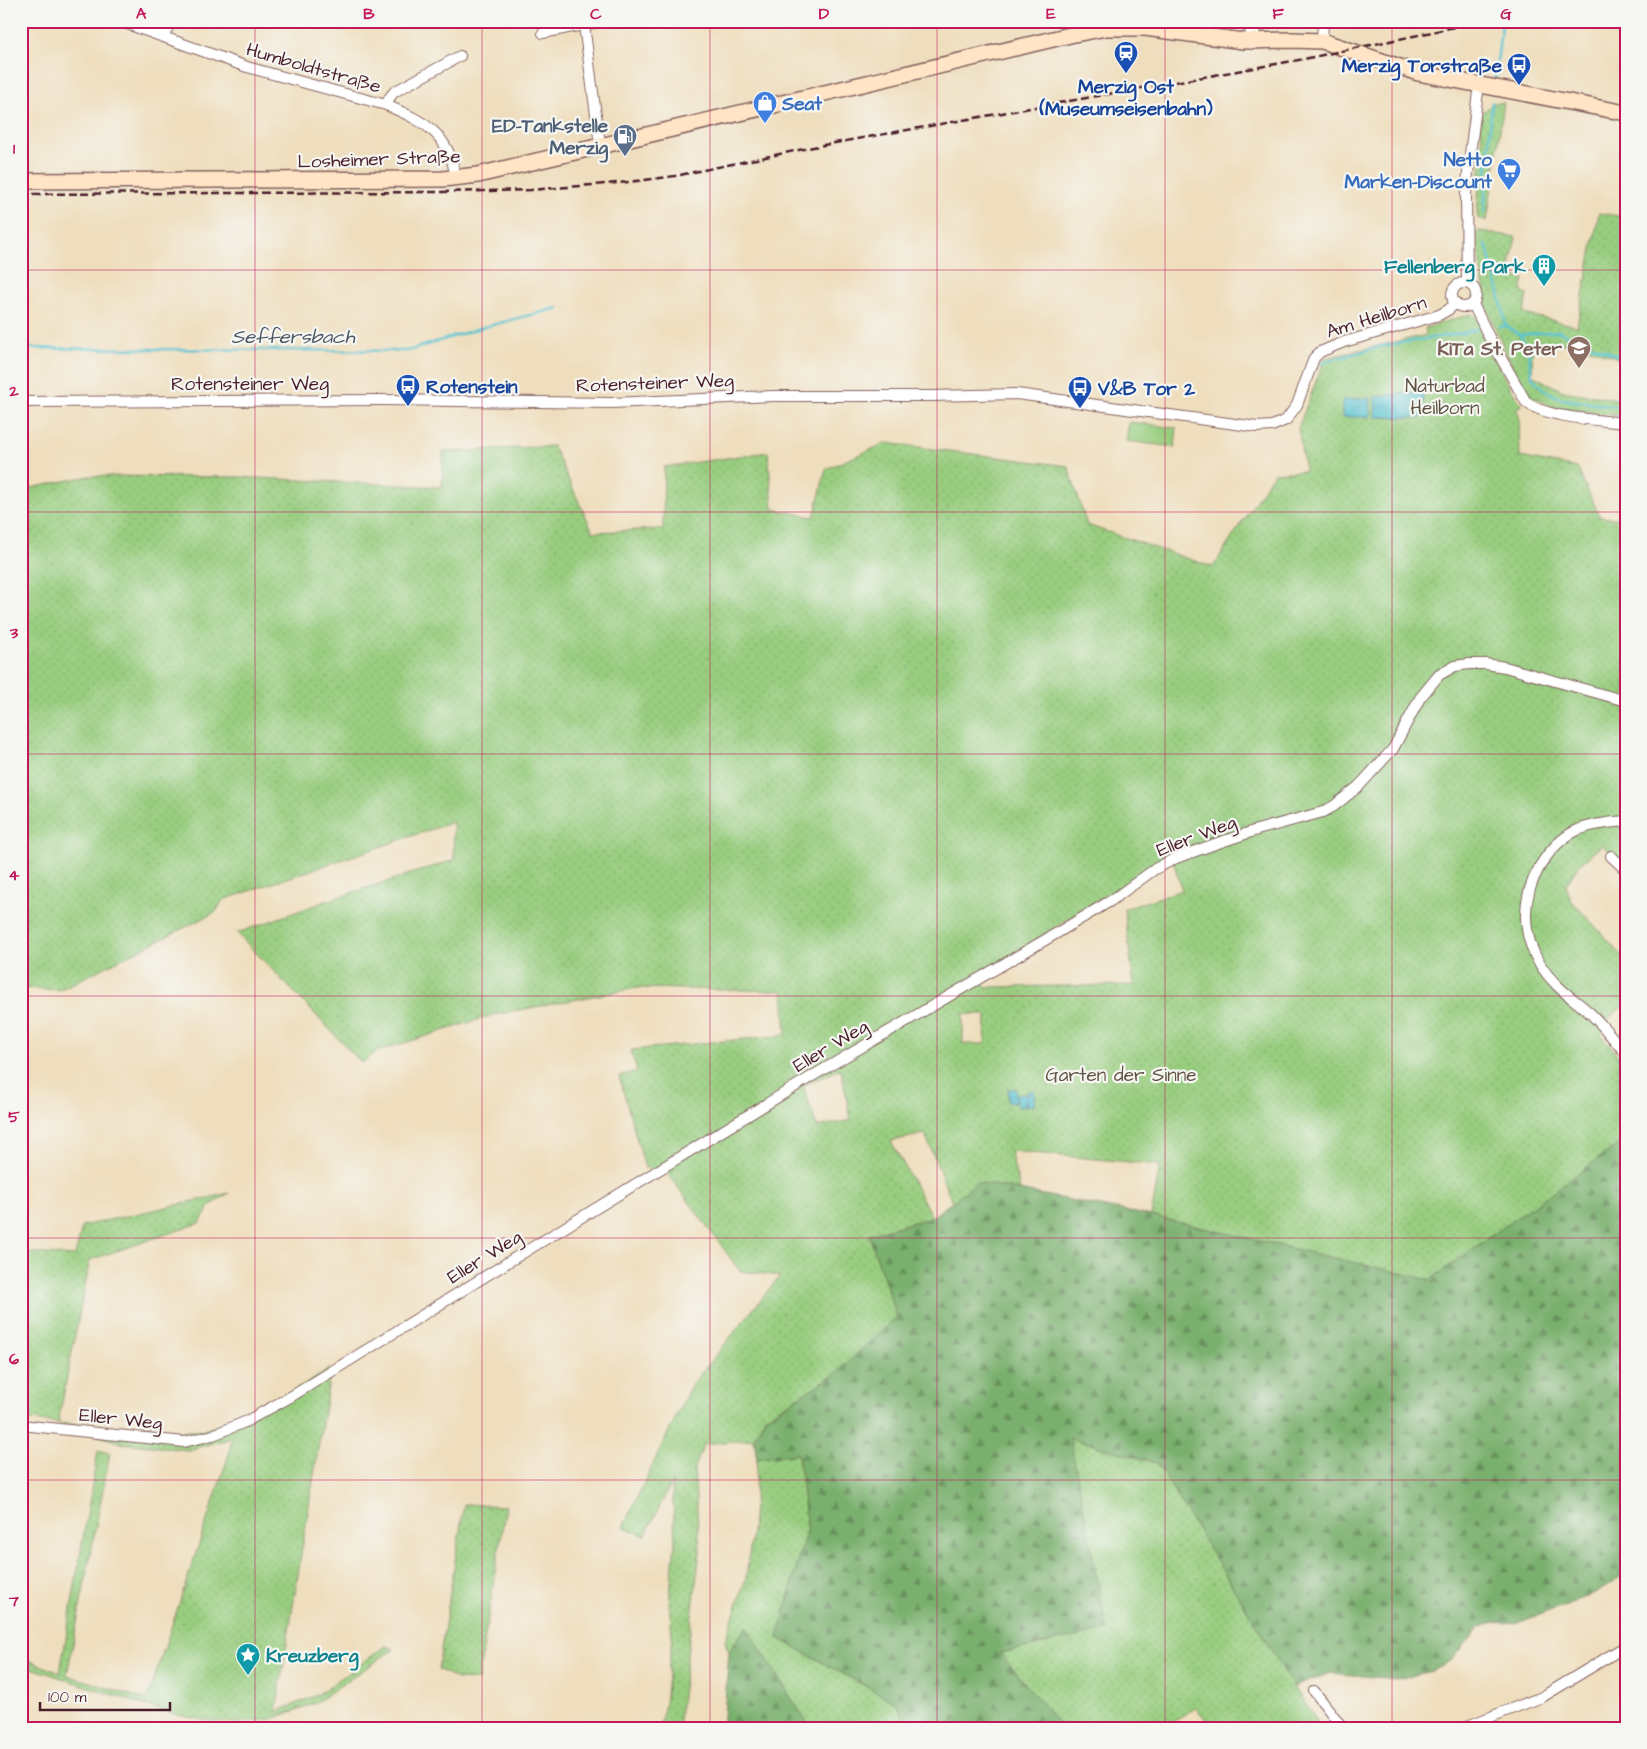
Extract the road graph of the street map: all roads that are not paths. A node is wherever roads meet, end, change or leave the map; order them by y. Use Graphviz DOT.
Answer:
graph roads {
  1 [pos="118,21"];
  2 [pos="172,21"];
  3 [pos="602,21"];
  4 [pos="1252,21"];
  5 [pos="1323,21"];
  6 [pos="584,25"];
  7 [pos="1104,25"];
  8 [pos="542,33"];
  9 [pos="162,36"];
  10 [pos="1322,41"];
  11 [pos="1252,42"];
  12 [pos="460,56"];
  13 [pos="1479,84"];
  14 [pos="386,105"];
  15 [pos="1626,113"];
  16 [pos="600,145"];
  17 [pos="456,178"];
  18 [pos="21,181"];
  19 [pos="1467,282"];
  20 [pos="1456,303"];
  21 [pos="1473,304"];
  22 [pos="21,402"];
  23 [pos="1286,420"];
  24 [pos="1626,422"];
  25 [pos="1626,701"];
  26 [pos="1626,821"];
  27 [pos="1611,856"];
  28 [pos="1626,870"];
  29 [pos="1626,1053"];
  30 [pos="21,1425"];
  31 [pos="1626,1646"];
  32 [pos="1314,1691"];
  33 [pos="1343,1728"];
  34 [pos="1462,1728"];
  1 -- 9 [label="street, Humboldtstraße"];
  2 -- 9 [label="street"];
  3 -- 6 [label="street"];
  4 -- 11 [label="street"];
  5 -- 10 [label="street"];
  6 -- 8 [label="street"];
  6 -- 16 [label="street"];
  7 -- 11 [label="main road, Losheimer Straße"];
  7 -- 16 [label="main road, Losheimer Straße"];
  9 -- 14 [label="street, Humboldtstraße"];
  10 -- 11 [label="main road, Losheimer Straße"];
  10 -- 13 [label="main road, Losheimer Straße"];
  12 -- 14 [label="street, Humboldtstraße"];
  13 -- 15 [label="main road, Losheimer Straße"];
  13 -- 19 [label="street"];
  14 -- 17 [label="street, Humboldtstraße"];
  16 -- 17 [label="main road, Losheimer Straße"];
  17 -- 18 [label="main road, Losheimer Straße"];
  19 -- 20 [label="street"];
  19 -- 21 [label="street"];
  20 -- 21 [label="street"];
  20 -- 23 [label="street, Am Heilborn"];
  21 -- 24 [label="street"];
  22 -- 23 [label="street, Rotensteiner Weg"];
  25 -- 30 [label="street, Eller Weg"];
  26 -- 29 [label="street"];
  27 -- 28 [label="street"];
  31 -- 34 [label="street"];
  32 -- 33 [label="street"];
}
